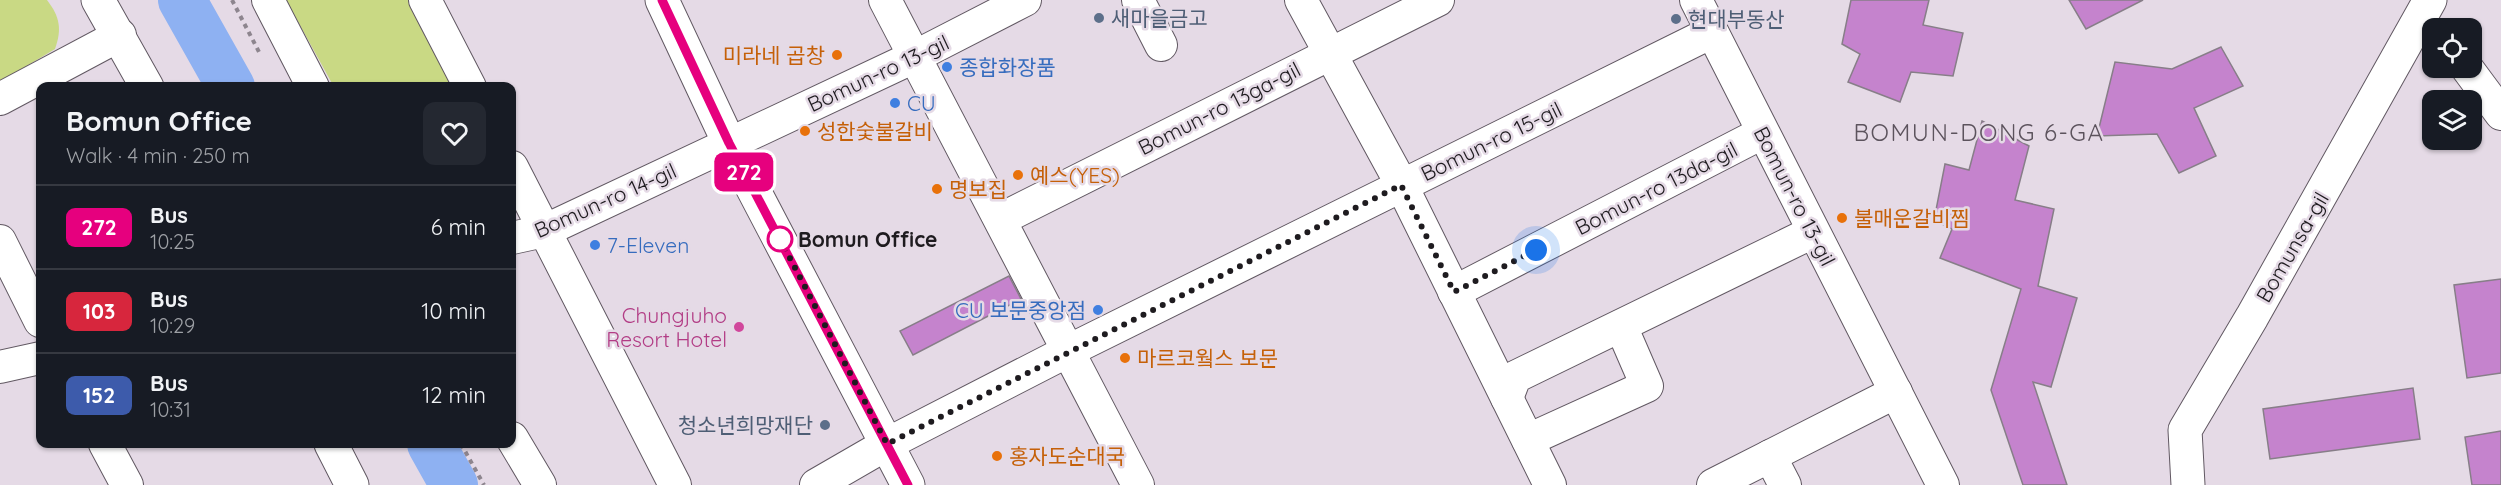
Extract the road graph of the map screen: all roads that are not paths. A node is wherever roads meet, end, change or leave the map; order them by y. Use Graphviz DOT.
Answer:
graph roads {
  1 [pos="99,0"];
  2 [pos="268,0"];
  3 [pos="425,0"];
  4 [pos="662,0"];
  5 [pos="885,0"];
  6 [pos="1025,0"];
  7 [pos="1138,0"];
  8 [pos="1301,0"];
  9 [pos="1438,0"];
  10 [pos="1696,0"];
  11 [pos="2424,10"];
  12 [pos="1710,33"];
  13 [pos="120,35"];
  14 [pos="1161,45"];
  15 [pos="1329,53"];
  16 [pos="916,56"];
  17 [pos="2484,78"];
  18 [pos="144,82"];
  19 [pos="310,82"];
  20 [pos="467,82"];
  21 [pos="0,99"];
  22 [pos="2501,114"];
  23 [pos="1762,133"];
  24 [pos="729,143"];
  25 [pos="516,175"];
  26 [pos="1401,185"];
  27 [pos="1001,219"];
  28 [pos="544,231"];
  29 [pos="1813,232"];
  30 [pos="516,237"];
  31 [pos="0,241"];
  32 [pos="1454,292"];
  33 [pos="36,313"];
  34 [pos="1621,326"];
  35 [pos="1070,350"];
  36 [pos="36,359"];
  37 [pos="0,367"];
  38 [pos="1896,392"];
  39 [pos="1507,398"];
  40 [pos="1528,440"];
  41 [pos="887,444"];
  42 [pos="516,445"];
  43 [pos="107,448"];
  44 [pos="333,448"];
  45 [pos="1770,456"];
  46 [pos="126,485"];
  47 [pos="352,485"];
  48 [pos="540,485"];
  49 [pos="675,485"];
  50 [pos="816,485"];
  51 [pos="908,485"];
  52 [pos="1138,485"];
  53 [pos="1550,485"];
  54 [pos="1713,485"];
  55 [pos="1785,485"];
  56 [pos="1943,485"];
  57 [pos="2188,485"];
  1 -- 13 [label="main road"];
  2 -- 19 [label="street"];
  3 -- 20 [label="street"];
  4 -- 24 [label="main road"];
  5 -- 16 [label="street"];
  6 -- 16 [label="street, Bomun-ro 13-gil"];
  7 -- 14 [label="street"];
  8 -- 15 [label="street"];
  9 -- 15 [label="street, Bomun-ro 13ga-gil"];
  10 -- 12 [label="street, Bomun-ro 13-gil"];
  11 -- 57 [label="main road, Bomunsa-gil"];
  12 -- 23 [label="street, Bomun-ro 13-gil"];
  12 -- 26 [label="street, Bomun-ro 15-gil"];
  13 -- 18 [label="main road"];
  13 -- 21 [label="street"];
  15 -- 26 [label="street"];
  15 -- 27 [label="street, Bomun-ro 13ga-gil"];
  16 -- 24 [label="street, Bomun-ro 13-gil"];
  16 -- 27 [label="street"];
  17 -- 22 [label="street"];
  23 -- 29 [label="street, Bomun-ro 13-gil"];
  23 -- 32 [label="street, Bomun-ro 13da-gil"];
  24 -- 28 [label="street, Bomun-ro 14-gil"];
  24 -- 41 [label="main road"];
  25 -- 28 [label="street"];
  26 -- 32 [label="street"];
  26 -- 35 [label="street, Bomun-ro 15-gil"];
  27 -- 35 [label="street"];
  28 -- 30 [label="street, Bomun-ro 14-gil"];
  28 -- 49 [label="street"];
  29 -- 34 [label="street"];
  29 -- 38 [label="street, Bomun-ro 13-gil"];
  31 -- 33 [label="street"];
  32 -- 39 [label="street"];
  34 -- 39 [label="street"];
  34 -- 40 [label="street"];
  35 -- 41 [label="street, Bomun-ro 15-gil"];
  35 -- 52 [label="street"];
  36 -- 37 [label="street"];
  38 -- 45 [label="street"];
  38 -- 56 [label="street, Bomun-ro 13-gil"];
  39 -- 40 [label="street"];
  40 -- 53 [label="street"];
  41 -- 50 [label="street, Bomun-ro 15-gil"];
  41 -- 51 [label="main road"];
  42 -- 48 [label="street"];
  43 -- 46 [label="street"];
  44 -- 47 [label="main road"];
  45 -- 54 [label="street"];
  45 -- 55 [label="street"];
}
